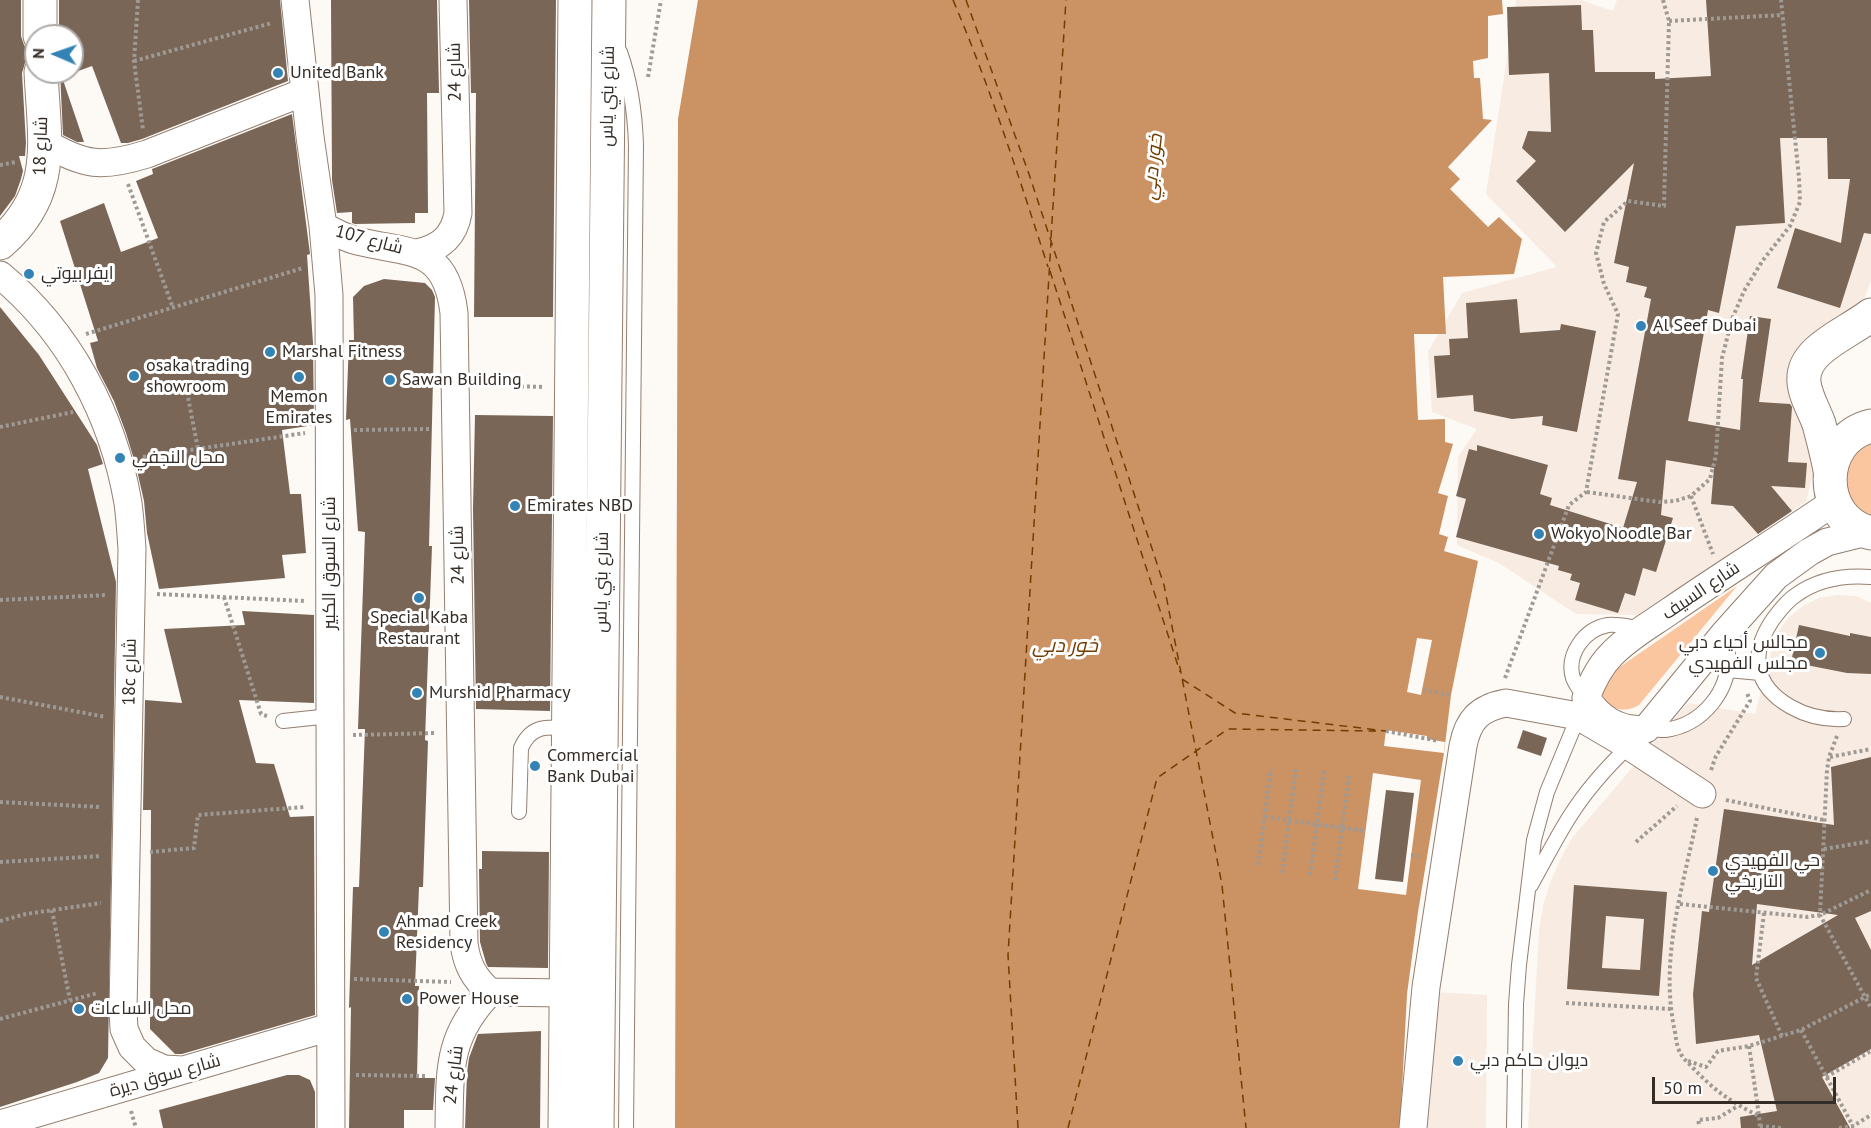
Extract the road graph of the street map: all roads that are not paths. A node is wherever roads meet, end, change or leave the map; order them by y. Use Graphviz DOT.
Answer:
graph roads {
  1 [pos="40,0"];
  2 [pos="453,0"];
  3 [pos="575,0"];
  4 [pos="296,8"];
  5 [pos="609,13"];
  6 [pos="40,24"];
  7 [pos="42,84"];
  8 [pos="304,92"];
  9 [pos="44,142"];
  10 [pos="323,226"];
  11 [pos="0,243"];
  12 [pos="417,253"];
  13 [pos="0,275"];
  14 [pos="1871,315"];
  15 [pos="1813,410"];
  16 [pos="1869,426"];
  17 [pos="1830,470"];
  18 [pos="1834,502"];
  19 [pos="1869,532"];
  20 [pos="1871,577"];
  21 [pos="1724,634"];
  22 [pos="1734,671"];
  23 [pos="1760,674"];
  24 [pos="1582,707"];
  25 [pos="1844,719"];
  26 [pos="283,721"];
  27 [pos="330,726"];
  28 [pos="568,728"];
  29 [pos="1638,738"];
  30 [pos="1699,792"];
  31 [pos="519,812"];
  32 [pos="1529,889"];
  33 [pos="485,987"];
  34 [pos="566,993"];
  35 [pos="330,1027"];
  36 [pos="183,1070"];
  37 [pos="0,1124"];
  38 [pos="331,1128"];
  39 [pos="449,1128"];
  40 [pos="565,1128"];
  41 [pos="597,1128"];
  42 [pos="627,1128"];
  43 [pos="1413,1128"];
  44 [pos="1514,1128"];
  1 -- 6 [label="main road"];
  2 -- 12 [label="street, شارع 24"];
  3 -- 28 [label="main road, شارع بني ياس"];
  4 -- 8 [label="street, شارع السوق الكبير"];
  5 -- 41 [label="main road, شارع بني ياس"];
  5 -- 42 [label="lane"];
  7 -- 9 [label="main road, شارع 18"];
  8 -- 9 [label="street"];
  8 -- 10 [label="street, شارع السوق الكبير"];
  9 -- 11 [label="main road, شارع 18"];
  10 -- 12 [label="street, شارع 107"];
  10 -- 27 [label="street, شارع السوق الكبير"];
  12 -- 33 [label="street, شارع 24"];
  13 -- 36 [label="street, 18c شارع"];
  14 -- 15 [label="main road"];
  15 -- 16 [label="main road"];
  15 -- 17 [label="main road"];
  16 -- 17 [label="main road"];
  17 -- 18 [label="main road"];
  18 -- 19 [label="main road"];
  18 -- 24 [label="street, شارع السيف"];
  19 -- 21 [label="street, شارع السيف"];
  20 -- 23 [label="lane"];
  21 -- 22 [label="lane"];
  21 -- 29 [label="street, شارع السيف"];
  22 -- 23 [label="lane"];
  22 -- 29 [label="lane"];
  23 -- 25 [label="lane"];
  24 -- 29 [label="street"];
  24 -- 32 [label="lane, شارع السيف"];
  24 -- 43 [label="street"];
  26 -- 27 [label="lane"];
  27 -- 35 [label="street, شارع السوق الكبير"];
  28 -- 31 [label="lane"];
  28 -- 34 [label="main road, شارع بني ياس"];
  29 -- 30 [label="street"];
  29 -- 32 [label="lane, شارع السيف"];
  32 -- 44 [label="lane, شارع السيف"];
  33 -- 34 [label="street"];
  33 -- 39 [label="street, شارع 24"];
  34 -- 40 [label="main road, شارع بني ياس"];
  35 -- 36 [label="street, شارع سوق ديرة"];
  35 -- 38 [label="street, شارع السوق الكبير"];
  36 -- 37 [label="street, شارع سوق ديرة"];
}
